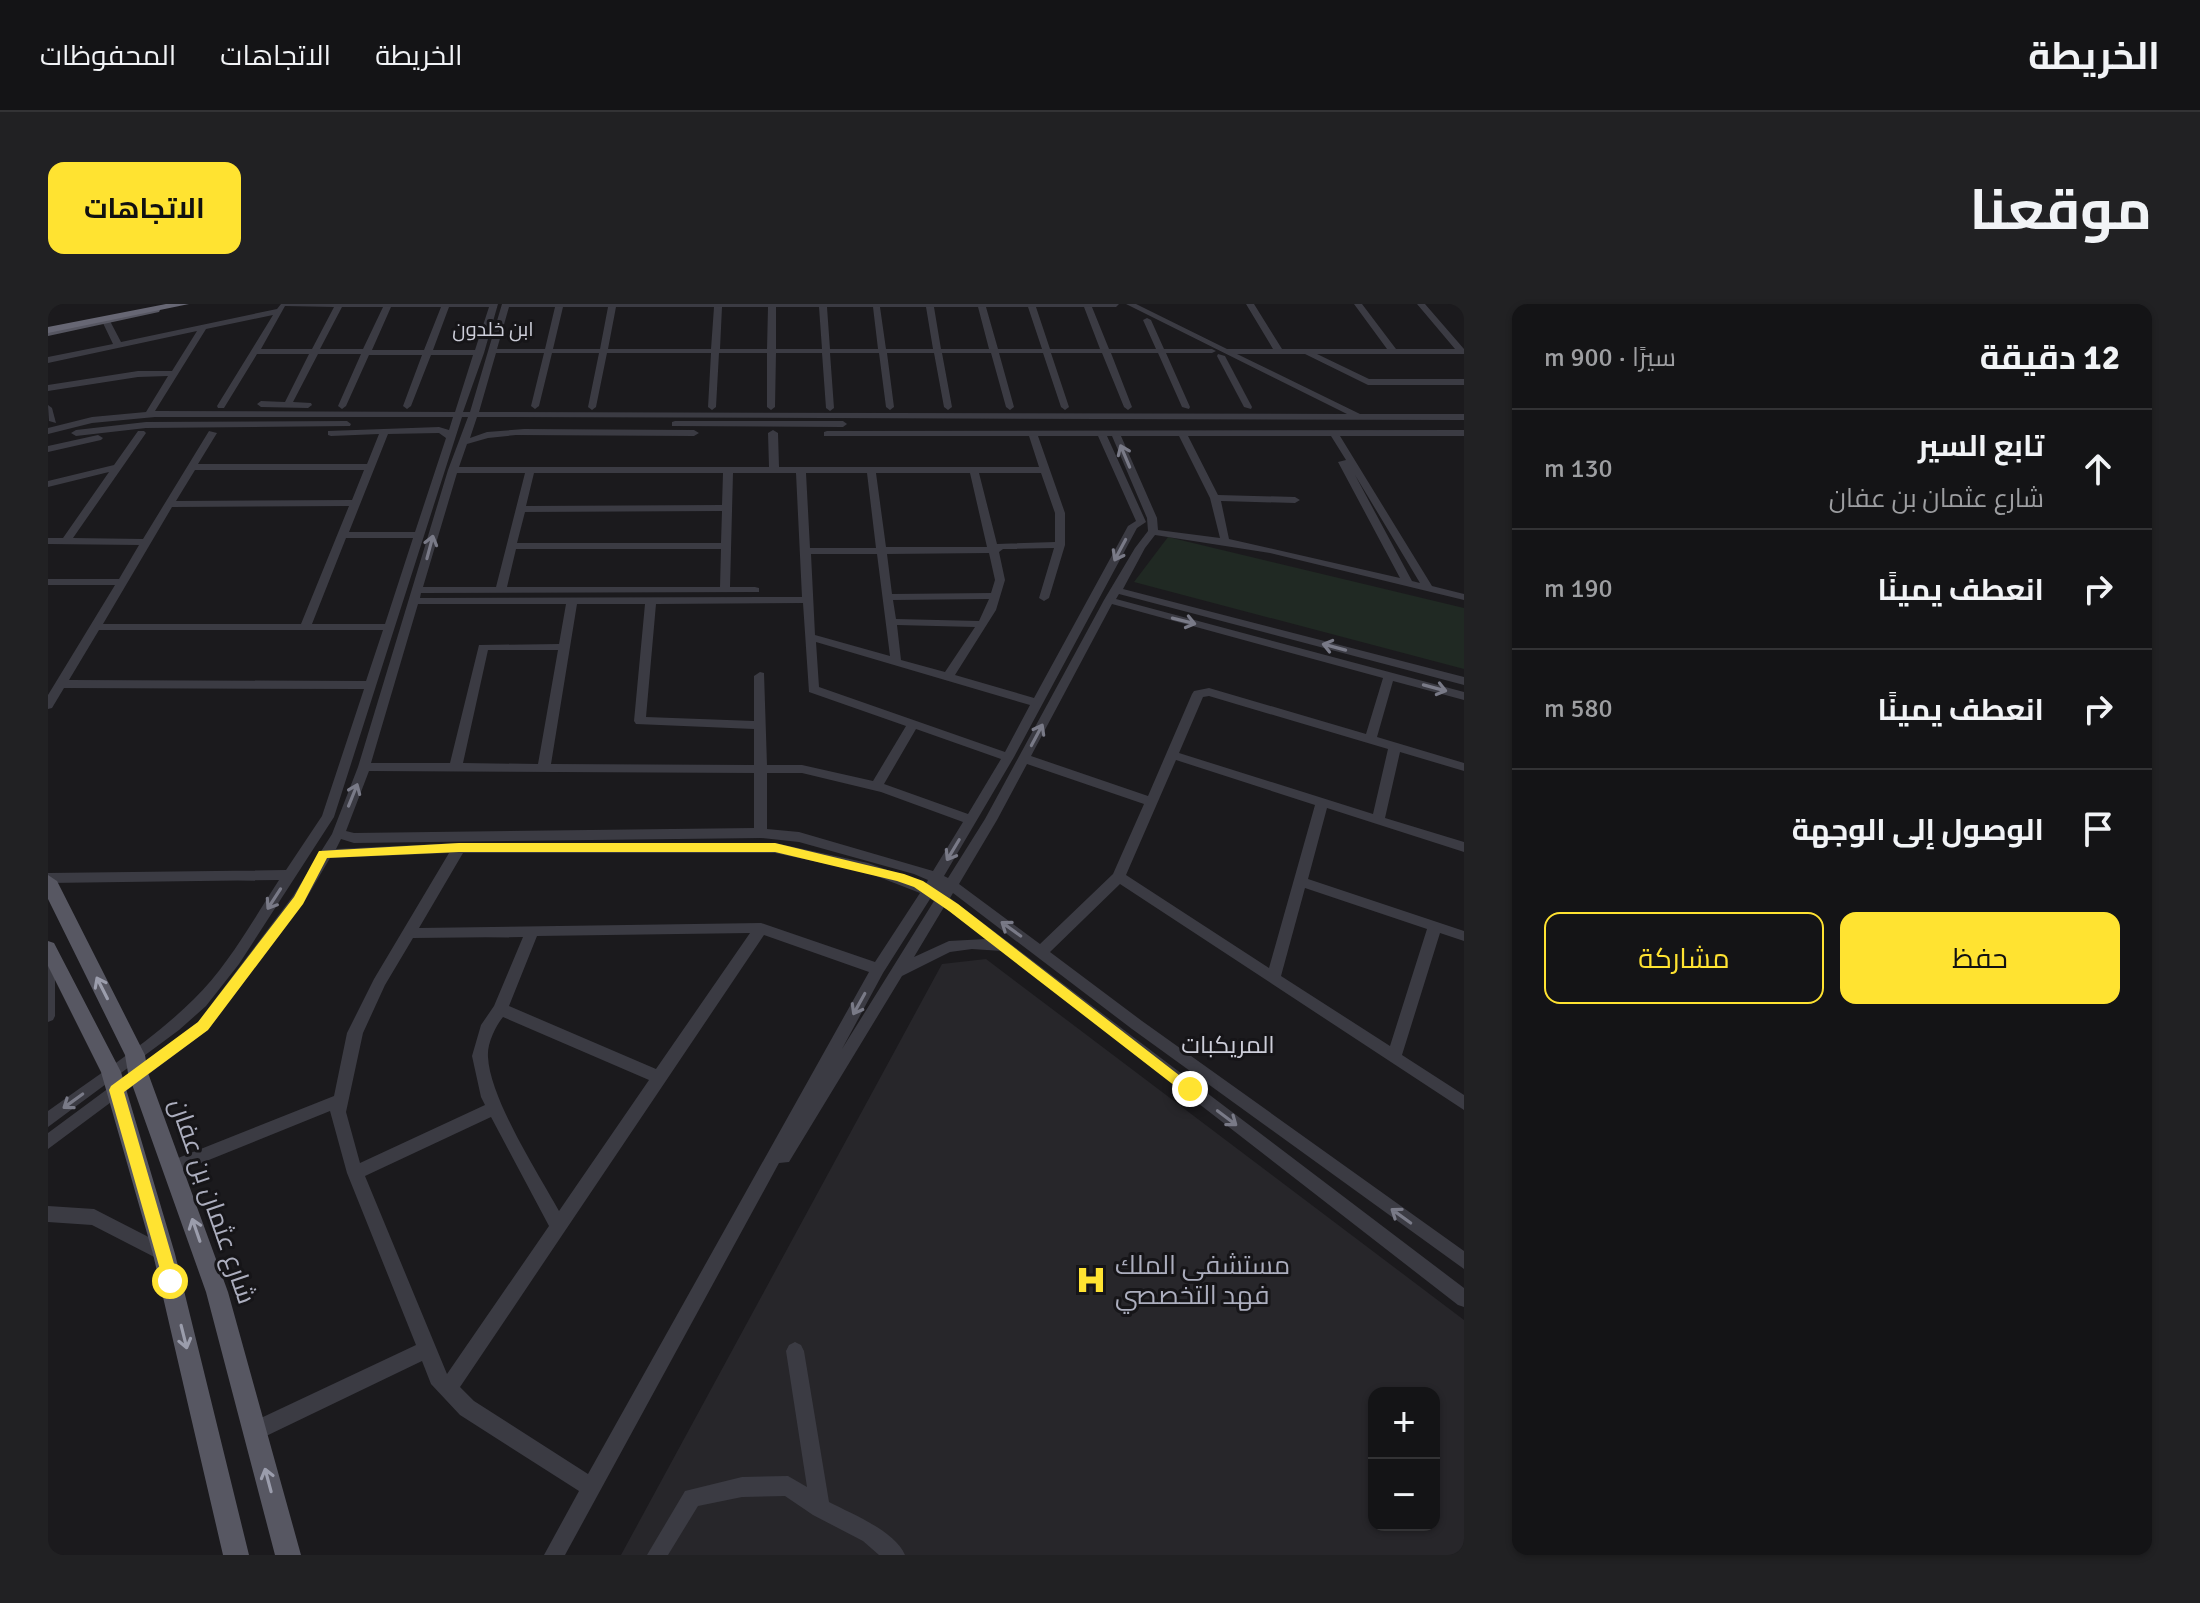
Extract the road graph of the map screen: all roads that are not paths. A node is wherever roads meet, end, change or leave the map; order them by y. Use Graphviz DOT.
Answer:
graph roads {
  1 [pos="154,304"];
  2 [pos="339,304"];
  3 [pos="388,304"];
  4 [pos="446,304"];
  5 [pos="560,304"];
  6 [pos="613,304"];
  7 [pos="718,304"];
  8 [pos="772,304"];
  9 [pos="823,304"];
  10 [pos="876,304"];
  11 [pos="929,304"];
  12 [pos="982,304"];
  13 [pos="1115,304"];
  14 [pos="1130,304"];
  15 [pos="1250,304"];
  16 [pos="1358,304"];
  17 [pos="1421,304"];
  18 [pos="179,305"];
  19 [pos="500,305"];
  20 [pos="1031,305"];
  21 [pos="1087,305"];
  22 [pos="283,306"];
  23 [pos="1147,320"];
  24 [pos="106,321"];
  25 [pos="203,327"];
  26 [pos="48,328"];
  27 [pos="118,345"];
  28 [pos="548,350"];
  29 [pos="254,351"];
  30 [pos="605,351"];
  31 [pos="716,351"];
  32 [pos="771,351"];
  33 [pos="827,351"];
  34 [pos="883,351"];
  35 [pos="937,351"];
  36 [pos="994,351"];
  37 [pos="1048,351"];
  38 [pos="1105,351"];
  39 [pos="1159,351"];
  40 [pos="1212,351"];
  41 [pos="1279,351"];
  42 [pos="1305,351"];
  43 [pos="1393,351"];
  44 [pos="314,352"];
  45 [pos="366,352"];
  46 [pos="428,352"];
  47 [pos="486,352"];
  48 [pos="1460,352"];
  49 [pos="1224,354"];
  50 [pos="48,360"];
  51 [pos="1464,364"];
  52 [pos="175,373"];
  53 [pos="1464,382"];
  54 [pos="48,388"];
  55 [pos="288,404"];
  56 [pos="1335,405"];
  57 [pos="221,406"];
  58 [pos="342,406"];
  59 [pos="535,406"];
  60 [pos="592,407"];
  61 [pos="655,407"];
  62 [pos="712,407"];
  63 [pos="771,407"];
  64 [pos="948,407"];
  65 [pos="1010,407"];
  66 [pos="1065,407"];
  67 [pos="1091,407"];
  68 [pos="1128,407"];
  69 [pos="1186,407"];
  70 [pos="1248,407"];
  71 [pos="48,408"];
  72 [pos="830,408"];
  73 [pos="152,409"];
  74 [pos="407,410"];
  75 [pos="892,411"];
  76 [pos="470,413"];
  77 [pos="624,414"];
  78 [pos="1052,416"];
  79 [pos="120,417"];
  80 [pos="1360,417"];
  81 [pos="1464,417"];
  82 [pos="601,423"];
  83 [pos="1326,423"];
  84 [pos="298,424"];
  85 [pos="344,424"];
  86 [pos="640,424"];
  87 [pos="836,424"];
  88 [pos="50,425"];
  89 [pos="1043,425"];
  90 [pos="1464,426"];
  91 [pos="439,430"];
  92 [pos="1101,432"];
  93 [pos="1115,432"];
  94 [pos="1181,432"];
  95 [pos="141,433"];
  96 [pos="212,433"];
  97 [pos="234,433"];
  98 [pos="384,433"];
  99 [pos="518,433"];
  100 [pos="691,433"];
  101 [pos="773,433"];
  102 [pos="1032,433"];
  103 [pos="1080,433"];
  104 [pos="1464,433"];
  105 [pos="794,434"];
  106 [pos="48,439"];
  107 [pos="456,440"];
  108 [pos="48,449"];
  109 [pos="118,467"];
  110 [pos="191,467"];
  111 [pos="369,467"];
  112 [pos="453,470"];
  113 [pos="530,470"];
  114 [pos="728,470"];
  115 [pos="774,470"];
  116 [pos="801,470"];
  117 [pos="871,470"];
  118 [pos="974,470"];
  119 [pos="1045,470"];
  120 [pos="48,484"];
  121 [pos="1215,498"];
  122 [pos="1295,500"];
  123 [pos="353,503"];
  124 [pos="169,504"];
  125 [pos="727,508"];
  126 [pos="521,509"];
  127 [pos="1149,526"];
  128 [pos="341,535"];
  129 [pos="419,535"];
  130 [pos="1225,538"];
  131 [pos="48,541"];
  132 [pos="66,541"];
  133 [pos="146,542"];
  134 [pos="1060,545"];
  135 [pos="511,546"];
  136 [pos="726,546"];
  137 [pos="995,550"];
  138 [pos="805,551"];
  139 [pos="879,551"];
  140 [pos="1406,580"];
  141 [pos="48,582"];
  142 [pos="122,582"];
  143 [pos="1426,584"];
  144 [pos="432,590"];
  145 [pos="501,590"];
  146 [pos="725,590"];
  147 [pos="1464,590"];
  148 [pos="808,595"];
  149 [pos="1113,595"];
  150 [pos="416,596"];
  151 [pos="995,596"];
  152 [pos="886,597"];
  153 [pos="1464,597"];
  154 [pos="1044,598"];
  155 [pos="651,600"];
  156 [pos="457,601"];
  157 [pos="572,601"];
  158 [pos="890,622"];
  159 [pos="982,624"];
  160 [pos="95,627"];
  161 [pos="305,627"];
  162 [pos="389,627"];
  163 [pos="810,637"];
  164 [pos="564,647"];
  165 [pos="896,662"];
  166 [pos="760,676"];
  167 [pos="1389,676"];
  168 [pos="948,677"];
  169 [pos="1464,681"];
  170 [pos="61,684"];
  171 [pos="371,685"];
  172 [pos="1464,696"];
  173 [pos="1038,703"];
  174 [pos="48,705"];
  175 [pos="913,724"];
  176 [pos="760,725"];
  177 [pos="1370,740"];
  178 [pos="1395,747"];
  179 [pos="1172,755"];
  180 [pos="1008,757"];
  181 [pos="1024,758"];
  182 [pos="456,766"];
  183 [pos="544,766"];
  184 [pos="364,767"];
  185 [pos="1464,767"];
  186 [pos="762,769"];
  187 [pos="876,787"];
  188 [pos="1152,802"];
  189 [pos="1322,803"];
  190 [pos="972,820"];
  191 [pos="1378,821"];
  192 [pos="761,833"];
  193 [pos="338,834"];
  194 [pos="1464,847"];
  195 [pos="459,848"];
  196 [pos="324,854"];
  197 [pos="290,875"];
  198 [pos="1119,877"];
  199 [pos="48,881"];
  200 [pos="1302,882"];
  201 [pos="933,884"];
  202 [pos="947,893"];
  203 [pos="1435,927"];
  204 [pos="761,928"];
  205 [pos="532,931"];
  206 [pos="408,933"];
  207 [pos="1464,936"];
  208 [pos="1004,946"];
  209 [pos="48,948"];
  210 [pos="1042,951"];
  211 [pos="48,969"];
  212 [pos="878,969"];
  213 [pos="896,976"];
  214 [pos="1273,979"];
  215 [pos="1077,1002"];
  216 [pos="500,1009"];
  217 [pos="48,1016"];
  218 [pos="1137,1025"];
  219 [pos="1394,1057"];
  220 [pos="136,1064"];
  221 [pos="660,1078"];
  222 [pos="114,1081"];
  223 [pos="340,1100"];
  224 [pos="1464,1103"];
  225 [pos="494,1108"];
  226 [pos="48,1120"];
  227 [pos="48,1142"];
  228 [pos="174,1167"];
  229 [pos="355,1173"];
  230 [pos="48,1214"];
  231 [pos="735,1226"];
  232 [pos="558,1227"];
  233 [pos="164,1254"];
  234 [pos="1464,1261"];
  235 [pos="1464,1299"];
  236 [pos="427,1349"];
  237 [pos="795,1351"];
  238 [pos="448,1388"];
  239 [pos="255,1431"];
  240 [pos="590,1487"];
  241 [pos="820,1508"];
  242 [pos="236,1555"];
  243 [pos="288,1555"];
  244 [pos="554,1555"];
  245 [pos="657,1555"];
  246 [pos="895,1555"];
  1 -- 26 [label="highway"];
  2 -- 3 [label="street"];
  2 -- 22 [label="street"];
  2 -- 44 [label="street"];
  3 -- 4 [label="street"];
  3 -- 45 [label="street"];
  4 -- 19 [label="street"];
  4 -- 46 [label="street"];
  5 -- 6 [label="street"];
  5 -- 19 [label="street"];
  5 -- 28 [label="street"];
  6 -- 7 [label="street"];
  6 -- 30 [label="street"];
  7 -- 8 [label="street"];
  7 -- 31 [label="street"];
  8 -- 9 [label="street"];
  8 -- 32 [label="street"];
  9 -- 10 [label="street"];
  9 -- 33 [label="street"];
  10 -- 11 [label="street"];
  10 -- 34 [label="street"];
  11 -- 12 [label="street"];
  11 -- 35 [label="street"];
  12 -- 20 [label="street"];
  12 -- 36 [label="street"];
  13 -- 21 [label="street"];
  13 -- 23 [label="street"];
  14 -- 49 [label="street"];
  15 -- 41 [label="street"];
  16 -- 43 [label="street"];
  17 -- 48 [label="street"];
  18 -- 24 [label="main road"];
  18 -- 26 [label="highway"];
  19 -- 47 [label="street"];
  20 -- 21 [label="street"];
  20 -- 37 [label="street"];
  21 -- 38 [label="street"];
  22 -- 25 [label="street"];
  22 -- 29 [label="street"];
  23 -- 39 [label="street"];
  23 -- 40 [label="street"];
  24 -- 26 [label="main road"];
  24 -- 27 [label="street"];
  25 -- 27 [label="street"];
  25 -- 52 [label="street"];
  27 -- 50 [label="street"];
  28 -- 30 [label="street"];
  28 -- 47 [label="street"];
  28 -- 59 [label="street"];
  29 -- 44 [label="street"];
  29 -- 57 [label="street"];
  30 -- 31 [label="street"];
  30 -- 60 [label="street"];
  31 -- 32 [label="street"];
  31 -- 62 [label="street"];
  32 -- 33 [label="street"];
  32 -- 63 [label="street"];
  33 -- 34 [label="street"];
  33 -- 72 [label="street"];
  34 -- 35 [label="street"];
  34 -- 75 [label="street"];
  35 -- 36 [label="street"];
  35 -- 64 [label="street"];
  36 -- 37 [label="street"];
  36 -- 65 [label="street"];
  37 -- 38 [label="street"];
  37 -- 66 [label="street"];
  38 -- 39 [label="street"];
  38 -- 68 [label="street"];
  39 -- 40 [label="street"];
  39 -- 69 [label="street"];
  40 -- 49 [label="street"];
  41 -- 42 [label="street"];
  41 -- 49 [label="street"];
  42 -- 43 [label="street"];
  42 -- 53 [label="street"];
  43 -- 48 [label="street"];
  44 -- 45 [label="street"];
  44 -- 55 [label="street"];
  45 -- 46 [label="street"];
  45 -- 58 [label="street"];
  46 -- 47 [label="street"];
  46 -- 74 [label="street"];
  47 -- 76 [label="street"];
  48 -- 51 [label="street"];
  49 -- 56 [label="street"];
  49 -- 70 [label="street"];
  49 -- 83 [label="street"];
  52 -- 54 [label="street"];
  52 -- 73 [label="street"];
  55 -- 57 [label="street"];
  55 -- 58 [label="street"];
  56 -- 80 [label="street"];
  56 -- 83 [label="street"];
  57 -- 73 [label="street"];
  58 -- 74 [label="street"];
  59 -- 60 [label="street"];
  59 -- 76 [label="street"];
  60 -- 61 [label="street"];
  61 -- 62 [label="street"];
  61 -- 77 [label="street"];
  62 -- 63 [label="street"];
  63 -- 72 [label="street"];
  64 -- 65 [label="street"];
  64 -- 75 [label="street"];
  65 -- 66 [label="street"];
  66 -- 67 [label="street"];
  67 -- 68 [label="street"];
  67 -- 78 [label="street"];
  68 -- 69 [label="street"];
  69 -- 70 [label="street"];
  70 -- 83 [label="street"];
  71 -- 88 [label="street"];
  72 -- 75 [label="street"];
  73 -- 79 [label="street"];
  73 -- 88 [label="street"];
  74 -- 76 [label="street"];
  74 -- 79 [label="street"];
  75 -- 77 [label="street"];
  75 -- 78 [label="street"];
  76 -- 77 [label="street"];
  76 -- 82 [label="street"];
  76 -- 85 [label="street"];
  76 -- 107 [label="street"];
  78 -- 83 [label="street"];
  79 -- 88 [label="street"];
  80 -- 81 [label="street"];
  80 -- 83 [label="street"];
  82 -- 86 [label="street"];
  82 -- 99 [label="street"];
  83 -- 89 [label="street"];
  83 -- 90 [label="street"];
  83 -- 94 [label="street"];
  83 -- 104 [label="street"];
  83 -- 140 [label="street"];
  83 -- 143 [label="street"];
  84 -- 85 [label="street"];
  84 -- 97 [label="street"];
  84 -- 106 [label="street"];
  85 -- 91 [label="street"];
  86 -- 87 [label="street"];
  86 -- 100 [label="street"];
  87 -- 89 [label="street"];
  87 -- 105 [label="street"];
  89 -- 103 [label="street"];
  91 -- 98 [label="street"];
  91 -- 107 [label="street"];
  92 -- 93 [label="street"];
  92 -- 103 [label="street"];
  92 -- 127 [label="street"];
  93 -- 94 [label="street"];
  127 -- 93 [label="street, one-way"];
  94 -- 121 [label="street"];
  95 -- 96 [label="street"];
  95 -- 108 [label="street"];
  95 -- 109 [label="street"];
  96 -- 97 [label="street"];
  96 -- 110 [label="street"];
  97 -- 98 [label="street"];
  98 -- 111 [label="street"];
  99 -- 100 [label="street"];
  99 -- 107 [label="street"];
  100 -- 101 [label="street"];
  101 -- 105 [label="street"];
  101 -- 115 [label="street"];
  102 -- 103 [label="street"];
  102 -- 105 [label="street"];
  102 -- 119 [label="street"];
  107 -- 112 [label="street"];
  107 -- 129 [label="street"];
  109 -- 120 [label="street"];
  109 -- 132 [label="street"];
  110 -- 111 [label="street"];
  110 -- 124 [label="street"];
  111 -- 123 [label="street"];
  112 -- 113 [label="street"];
  150 -- 112 [label="street, one-way"];
  113 -- 114 [label="street"];
  113 -- 126 [label="street"];
  114 -- 115 [label="street"];
  114 -- 125 [label="street"];
  115 -- 116 [label="street"];
  116 -- 117 [label="street"];
  116 -- 138 [label="street"];
  117 -- 118 [label="street"];
  117 -- 139 [label="street"];
  118 -- 119 [label="street"];
  118 -- 137 [label="street"];
  119 -- 134 [label="street"];
  121 -- 122 [label="street"];
  121 -- 130 [label="street"];
  123 -- 124 [label="street"];
  123 -- 128 [label="street"];
  124 -- 133 [label="street"];
  125 -- 126 [label="street"];
  125 -- 136 [label="street"];
  126 -- 135 [label="street"];
  127 -- 130 [label="street"];
  127 -- 140 [label="street"];
  127 -- 149 [label="street"];
  127 -- 173 [label="street, one-way"];
  128 -- 129 [label="street"];
  128 -- 161 [label="street"];
  129 -- 162 [label="street"];
  130 -- 140 [label="street"];
  131 -- 132 [label="street"];
  132 -- 133 [label="street"];
  133 -- 142 [label="street"];
  134 -- 137 [label="street"];
  134 -- 154 [label="street"];
  135 -- 136 [label="street"];
  135 -- 145 [label="street"];
  136 -- 146 [label="street"];
  137 -- 139 [label="street"];
  137 -- 151 [label="street"];
  138 -- 139 [label="street"];
  138 -- 148 [label="street"];
  139 -- 152 [label="street"];
  140 -- 143 [label="street"];
  141 -- 142 [label="street"];
  142 -- 160 [label="street"];
  143 -- 147 [label="street"];
  143 -- 153 [label="street"];
  144 -- 145 [label="street"];
  144 -- 150 [label="street"];
  144 -- 156 [label="street"];
  145 -- 146 [label="street"];
  146 -- 148 [label="street"];
  148 -- 155 [label="street"];
  148 -- 163 [label="street"];
  149 -- 167 [label="street, one-way"];
  169 -- 149 [label="street, one-way"];
  181 -- 149 [label="street, one-way"];
  150 -- 156 [label="street"];
  150 -- 184 [label="street"];
  151 -- 152 [label="street"];
  151 -- 159 [label="street"];
  152 -- 158 [label="street"];
  155 -- 157 [label="street"];
  155 -- 176 [label="street"];
  156 -- 157 [label="street"];
  157 -- 164 [label="street"];
  158 -- 159 [label="street"];
  158 -- 165 [label="street"];
  159 -- 168 [label="street"];
  160 -- 161 [label="street"];
  160 -- 170 [label="street"];
  161 -- 162 [label="street"];
  162 -- 171 [label="street"];
  163 -- 165 [label="street"];
  163 -- 175 [label="street"];
  164 -- 182 [label="street"];
  164 -- 183 [label="street"];
  165 -- 168 [label="street"];
  166 -- 176 [label="street"];
  167 -- 172 [label="street, one-way"];
  167 -- 177 [label="street"];
  168 -- 173 [label="street"];
  170 -- 171 [label="street"];
  170 -- 174 [label="street"];
  171 -- 197 [label="street"];
  173 -- 180 [label="street"];
  175 -- 180 [label="street"];
  175 -- 187 [label="street"];
  176 -- 186 [label="street"];
  177 -- 178 [label="street"];
  177 -- 179 [label="street"];
  178 -- 185 [label="street"];
  178 -- 191 [label="street"];
  179 -- 188 [label="street"];
  179 -- 189 [label="street"];
  180 -- 190 [label="street"];
  181 -- 188 [label="street"];
  181 -- 202 [label="street"];
  182 -- 183 [label="street"];
  182 -- 184 [label="street"];
  183 -- 186 [label="street"];
  193 -- 184 [label="street, one-way"];
  186 -- 187 [label="street"];
  186 -- 192 [label="street"];
  187 -- 190 [label="street"];
  188 -- 198 [label="street"];
  189 -- 191 [label="street"];
  189 -- 200 [label="street"];
  190 -- 201 [label="street, one-way"];
  191 -- 194 [label="street"];
  192 -- 193 [label="street"];
  192 -- 201 [label="street"];
  193 -- 196 [label="street"];
  195 -- 196 [label="street"];
  195 -- 201 [label="street"];
  195 -- 206 [label="street"];
  196 -- 220 [label="street"];
  197 -- 199 [label="street"];
  197 -- 220 [label="street, one-way"];
  198 -- 210 [label="street"];
  198 -- 214 [label="street"];
  220 -- 199 [label="main road, شارع عثمان بن عفان, one-way"];
  200 -- 203 [label="street"];
  200 -- 214 [label="street"];
  201 -- 202 [label="street"];
  201 -- 212 [label="street"];
  202 -- 208 [label="street"];
  210 -- 202 [label="street, one-way"];
  202 -- 213 [label="street"];
  203 -- 207 [label="street"];
  203 -- 219 [label="street"];
  204 -- 205 [label="street"];
  204 -- 212 [label="street"];
  204 -- 221 [label="street"];
  205 -- 206 [label="street"];
  205 -- 216 [label="street"];
  206 -- 223 [label="street"];
  208 -- 213 [label="street"];
  208 -- 215 [label="street"];
  209 -- 222 [label="main road"];
  210 -- 218 [label="street"];
  211 -- 217 [label="street"];
  212 -- 231 [label="street, one-way"];
  213 -- 231 [label="street"];
  214 -- 219 [label="street"];
  215 -- 218 [label="street"];
  215 -- 235 [label="street, one-way"];
  216 -- 221 [label="street"];
  216 -- 225 [label="street"];
  234 -- 218 [label="street, one-way"];
  219 -- 224 [label="street"];
  220 -- 222 [label="street"];
  220 -- 228 [label="main road, شارع عثمان بن عفان"];
  221 -- 232 [label="street"];
  222 -- 226 [label="street, one-way"];
  222 -- 227 [label="street"];
  222 -- 233 [label="main road"];
  223 -- 228 [label="street"];
  223 -- 229 [label="street"];
  225 -- 229 [label="street"];
  225 -- 232 [label="street"];
  239 -- 228 [label="main road, شارع عثمان بن عفان, one-way"];
  229 -- 236 [label="street"];
  230 -- 233 [label="street"];
  231 -- 240 [label="street"];
  232 -- 238 [label="street"];
  233 -- 242 [label="main road, one-way"];
  236 -- 238 [label="street"];
  236 -- 239 [label="street"];
  237 -- 241 [label="street"];
  238 -- 240 [label="street"];
  243 -- 239 [label="main road, شارع عثمان بن عفان, one-way"];
  240 -- 244 [label="street"];
  241 -- 245 [label="street"];
  241 -- 246 [label="street"];
}
